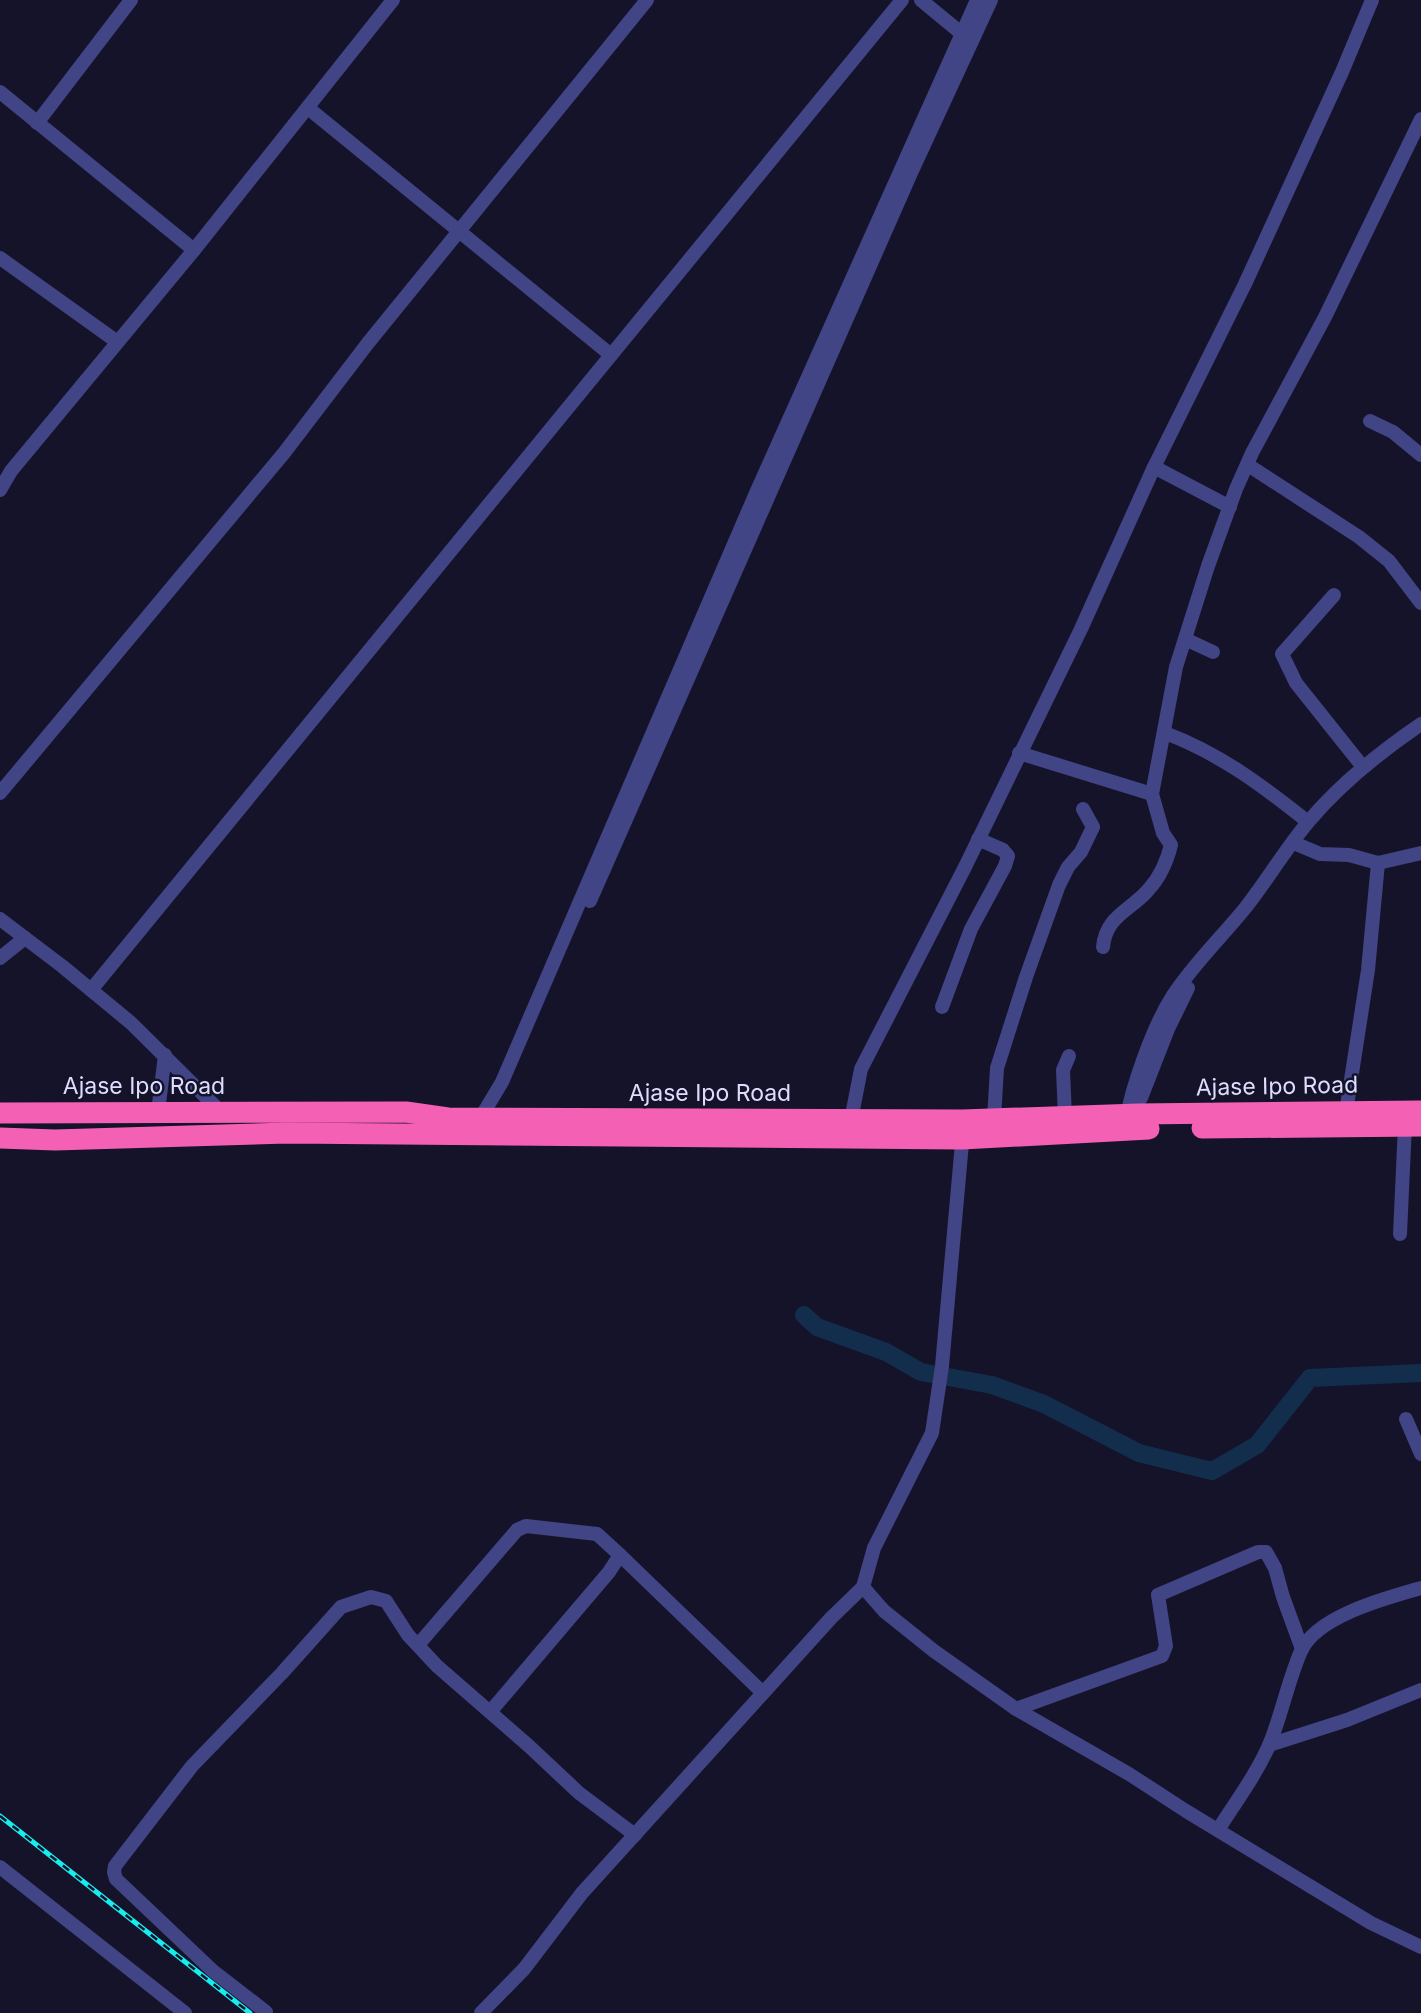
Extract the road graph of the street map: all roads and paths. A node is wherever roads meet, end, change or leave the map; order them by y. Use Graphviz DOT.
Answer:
graph roads {
  1 [pos="131,0"];
  2 [pos="393,0"];
  3 [pos="647,0"];
  4 [pos="902,0"];
  5 [pos="921,0"];
  6 [pos="977,0"];
  7 [pos="991,0"];
  8 [pos="1372,0"];
  9 [pos="976,29"];
  10 [pos="961,33"];
  11 [pos="0,92"];
  12 [pos="308,108"];
  13 [pos="1421,119"];
  14 [pos="37,122"];
  15 [pos="1415,146"];
  16 [pos="460,233"];
  17 [pos="194,250"];
  18 [pos="0,258"];
  19 [pos="116,341"];
  20 [pos="611,355"];
  21 [pos="1370,421"];
  22 [pos="1421,455"];
  23 [pos="1248,464"];
  24 [pos="1154,467"];
  25 [pos="0,489"];
  26 [pos="1230,507"];
  27 [pos="1334,595"];
  28 [pos="1421,603"];
  29 [pos="1185,639"];
  30 [pos="1213,652"];
  31 [pos="1421,724"];
  32 [pos="1165,733"];
  33 [pos="1019,753"];
  34 [pos="1363,767"];
  35 [pos="0,793"];
  36 [pos="1152,794"];
  37 [pos="1083,809"];
  38 [pos="1308,822"];
  39 [pos="978,839"];
  40 [pos="1293,843"];
  41 [pos="1421,853"];
  42 [pos="1378,863"];
  43 [pos="0,919"];
  44 [pos="25,939"];
  45 [pos="1103,947"];
  46 [pos="0,958"];
  47 [pos="91,990"];
  48 [pos="942,1007"];
  49 [pos="164,1055"];
  50 [pos="1069,1056"];
  51 [pos="1421,1111"];
  52 [pos="159,1112"];
  53 [pos="221,1112"];
  54 [pos="1346,1112"];
  55 [pos="0,1113"];
  56 [pos="1065,1116"];
  57 [pos="481,1118"];
  58 [pos="507,1118"];
  59 [pos="994,1119"];
  60 [pos="851,1120"];
  61 [pos="1132,1122"];
  62 [pos="1413,1125"];
  63 [pos="963,1129"];
  64 [pos="0,1138"];
  65 [pos="1400,1234"];
  66 [pos="1406,1419"];
  67 [pos="1421,1454"];
  68 [pos="620,1555"];
  69 [pos="863,1587"];
  70 [pos="1421,1588"];
  71 [pos="418,1645"];
  72 [pos="1302,1649"];
  73 [pos="1421,1690"];
  74 [pos="763,1693"];
  75 [pos="1016,1709"];
  76 [pos="490,1712"];
  77 [pos="1269,1745"];
  78 [pos="1218,1830"];
  79 [pos="635,1835"];
  80 [pos="0,1867"];
  81 [pos="1414,1936"];
  82 [pos="1421,1947"];
  83 [pos="186,2013"];
  84 [pos="264,2013"];
  85 [pos="481,2013"];
  1 -- 14 [label="street"];
  2 -- 12 [label="street"];
  3 -- 16 [label="street"];
  4 -- 20 [label="street"];
  5 -- 10 [label="street"];
  6 -- 10 [label="street"];
  7 -- 9 [label="street"];
  8 -- 24 [label="street"];
  9 -- 10 [label="street"];
  9 -- 58 [label="street"];
  10 -- 57 [label="street"];
  11 -- 14 [label="street"];
  12 -- 16 [label="street"];
  12 -- 17 [label="street"];
  13 -- 15 [label="street"];
  14 -- 17 [label="street"];
  15 -- 23 [label="street"];
  16 -- 20 [label="street"];
  16 -- 35 [label="street"];
  17 -- 19 [label="street"];
  18 -- 19 [label="street"];
  19 -- 25 [label="street"];
  20 -- 47 [label="street"];
  21 -- 22 [label="street"];
  23 -- 26 [label="street"];
  23 -- 28 [label="street"];
  24 -- 26 [label="street"];
  24 -- 33 [label="street"];
  26 -- 29 [label="street"];
  27 -- 34 [label="street"];
  29 -- 30 [label="street"];
  29 -- 32 [label="street"];
  31 -- 34 [label="street"];
  32 -- 36 [label="street"];
  32 -- 38 [label="street"];
  33 -- 36 [label="street"];
  33 -- 39 [label="street"];
  34 -- 38 [label="street"];
  36 -- 45 [label="street"];
  37 -- 59 [label="street"];
  38 -- 40 [label="street"];
  39 -- 48 [label="street"];
  39 -- 60 [label="street"];
  40 -- 42 [label="street"];
  40 -- 61 [label="street"];
  41 -- 42 [label="street"];
  42 -- 54 [label="street"];
  43 -- 44 [label="street"];
  44 -- 46 [label="street"];
  44 -- 47 [label="street"];
  47 -- 49 [label="street"];
  49 -- 52 [label="street"];
  49 -- 53 [label="street"];
  50 -- 56 [label="street"];
  51 -- 54 [label="highway, Ajase Ipo Road"];
  52 -- 53 [label="highway, Ajase Ipo Road"];
  52 -- 55 [label="highway, Ajase Ipo Road"];
  53 -- 57 [label="highway, Ajase Ipo Road"];
  54 -- 61 [label="highway, Ajase Ipo Road"];
  56 -- 59 [label="highway, Ajase Ipo Road"];
  56 -- 61 [label="highway, Ajase Ipo Road"];
  57 -- 58 [label="highway, Ajase Ipo Road"];
  58 -- 60 [label="highway, Ajase Ipo Road"];
  59 -- 63 [label="highway, Ajase Ipo Road"];
  60 -- 63 [label="highway, Ajase Ipo Road"];
  61 -- 62 [label="highway, Ajase Ipo Road"];
  61 -- 63 [label="highway, Ajase Ipo Road"];
  62 -- 65 [label="street"];
  63 -- 64 [label="highway, Ajase Ipo Road"];
  63 -- 69 [label="street"];
  66 -- 67 [label="street"];
  68 -- 71 [label="street"];
  68 -- 74 [label="street"];
  68 -- 76 [label="street"];
  69 -- 74 [label="street"];
  69 -- 75 [label="street"];
  70 -- 72 [label="street"];
  71 -- 76 [label="street"];
  71 -- 84 [label="street"];
  72 -- 75 [label="street"];
  72 -- 77 [label="street"];
  73 -- 77 [label="street"];
  74 -- 79 [label="street"];
  75 -- 78 [label="street"];
  76 -- 79 [label="street"];
  77 -- 78 [label="street"];
  78 -- 81 [label="street"];
  79 -- 85 [label="street"];
  80 -- 83 [label="street"];
  81 -- 82 [label="street"];
}
